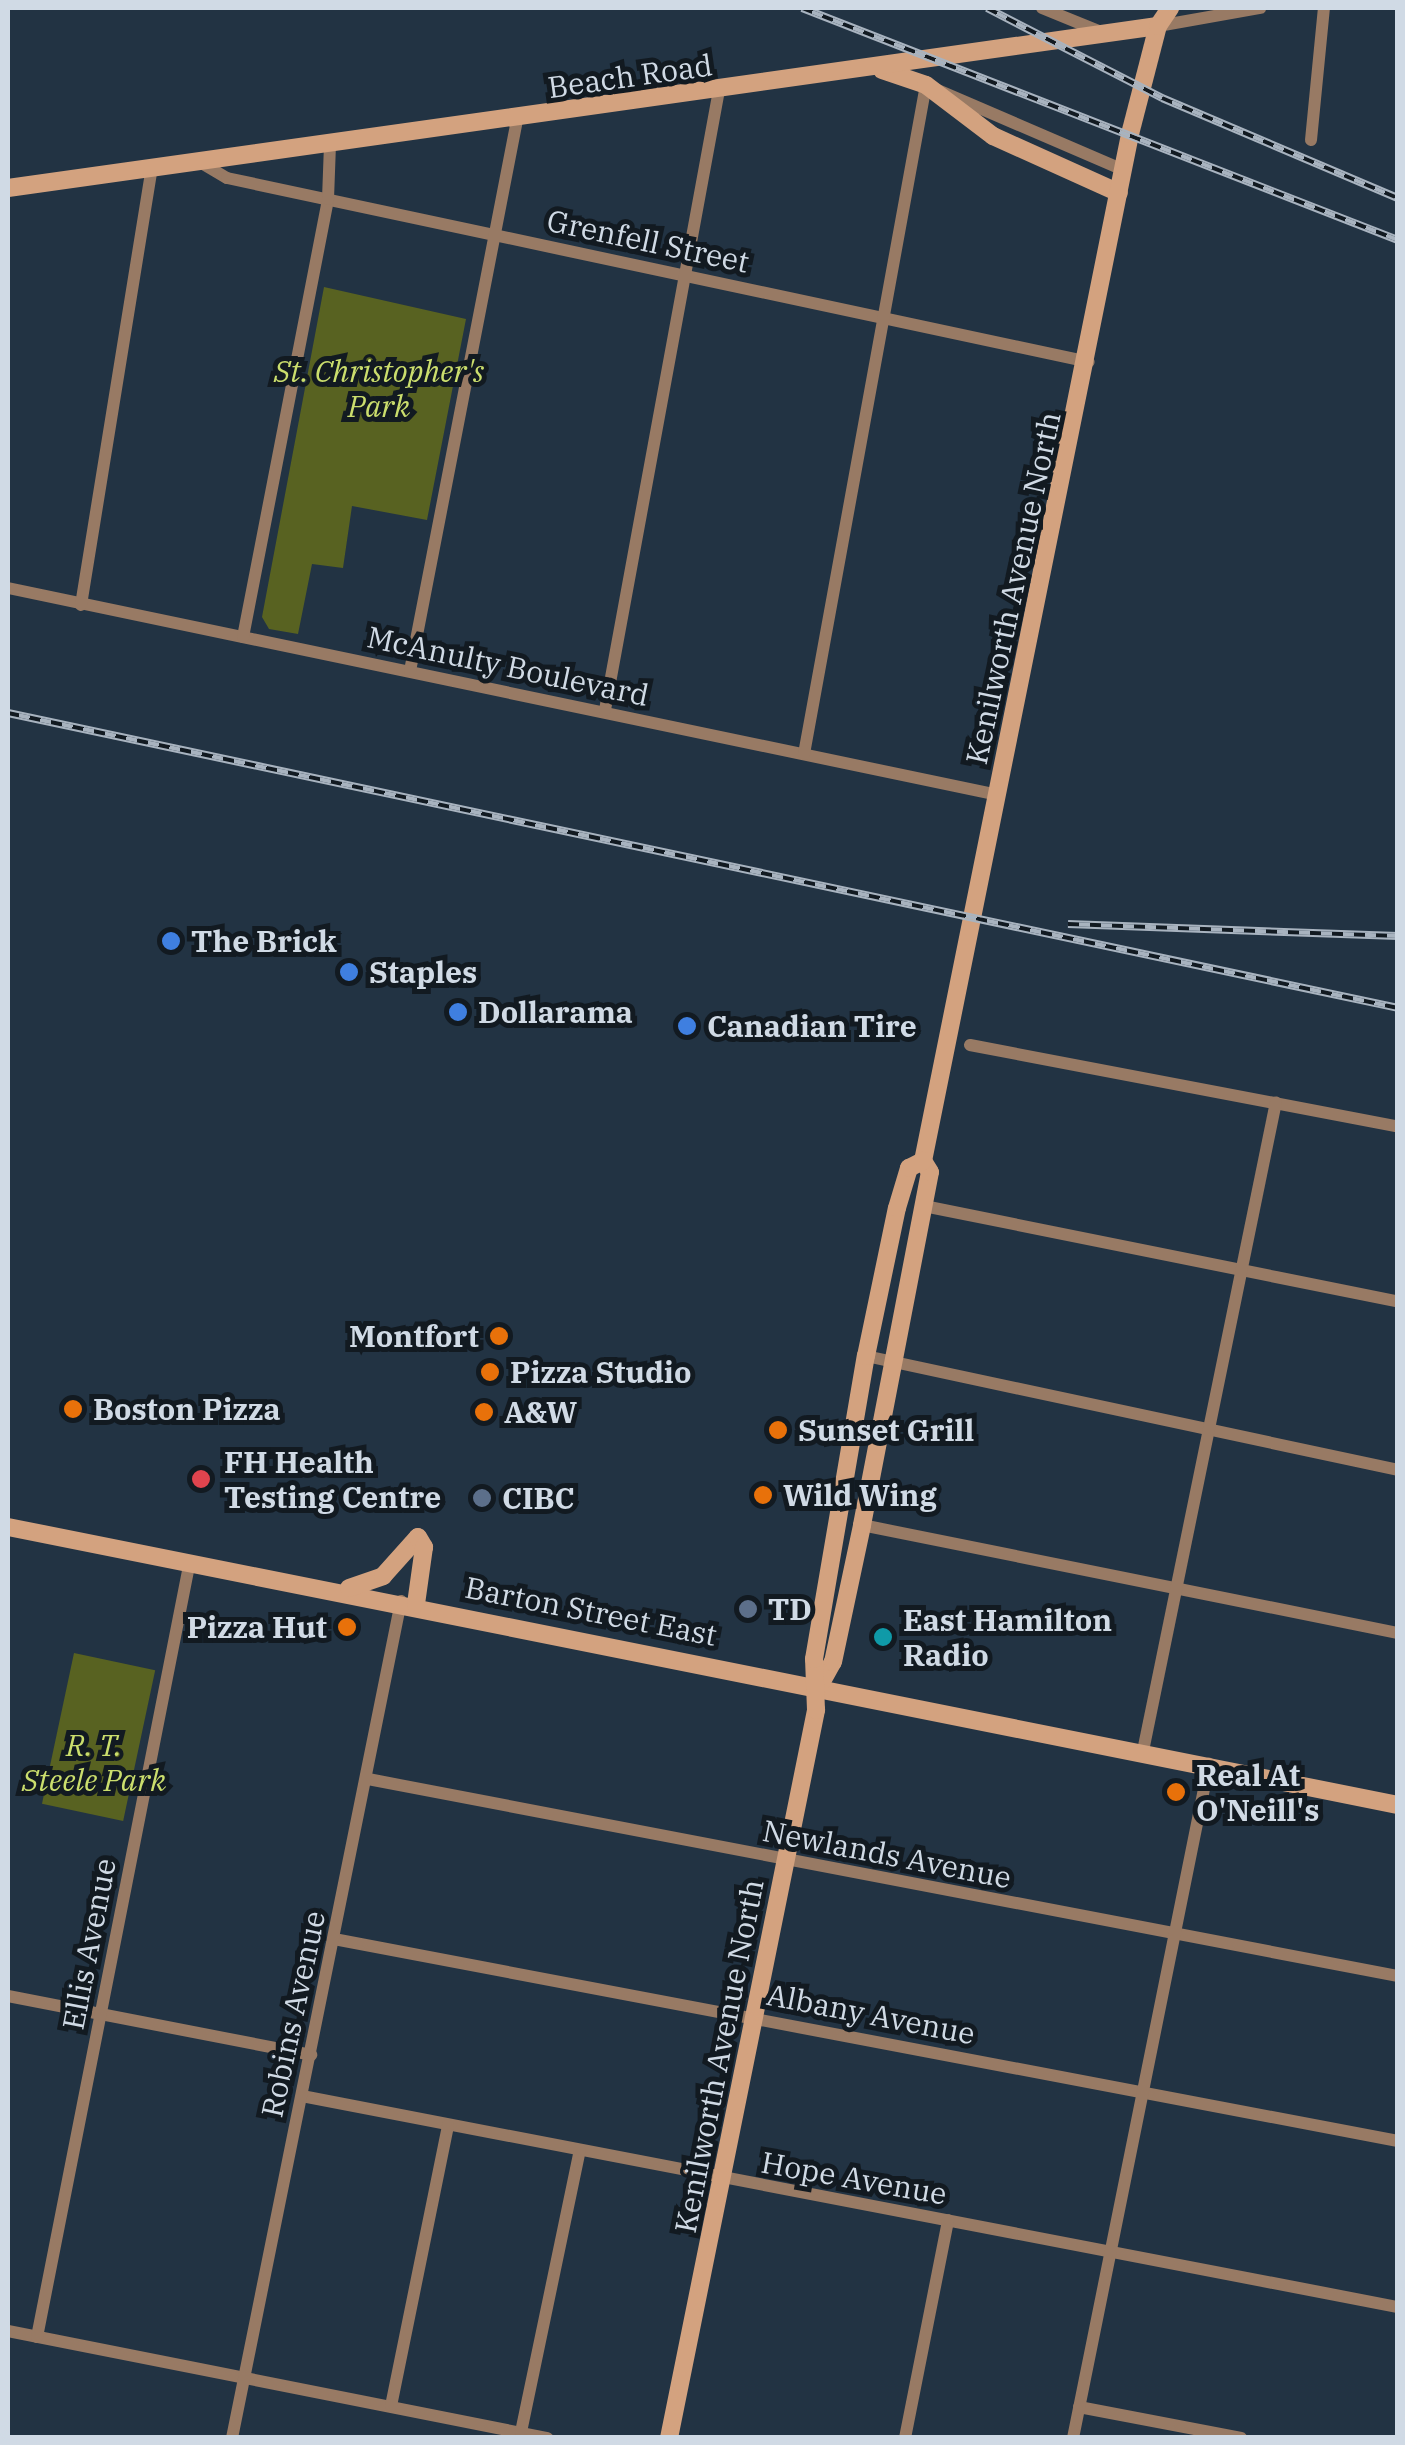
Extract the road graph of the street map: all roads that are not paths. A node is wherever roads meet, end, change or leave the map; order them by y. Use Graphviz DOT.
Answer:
graph roads {
  1 [pos="1042,8"];
  2 [pos="1170,8"];
  3 [pos="1212,8"];
  4 [pos="1260,8"];
  5 [pos="1324,8"];
  6 [pos="1230,14"];
  7 [pos="1157,17"];
  8 [pos="1104,33"];
  9 [pos="876,68"];
  10 [pos="926,85"];
  11 [pos="718,90"];
  12 [pos="517,120"];
  13 [pos="1311,140"];
  14 [pos="330,144"];
  15 [pos="200,162"];
  16 [pos="152,169"];
  17 [pos="1123,170"];
  18 [pos="8,188"];
  19 [pos="1119,193"];
  20 [pos="328,199"];
  21 [pos="496,236"];
  22 [pos="687,275"];
  23 [pos="886,316"];
  24 [pos="1089,362"];
  25 [pos="8,588"];
  26 [pos="81,605"];
  27 [pos="243,636"];
  28 [pos="410,671"];
  29 [pos="605,710"];
  30 [pos="804,754"];
  31 [pos="998,795"];
  32 [pos="970,1044"];
  33 [pos="1276,1102"];
  34 [pos="1398,1127"];
  35 [pos="923,1161"];
  36 [pos="924,1206"];
  37 [pos="1241,1271"];
  38 [pos="1398,1302"];
  39 [pos="866,1356"];
  40 [pos="892,1363"];
  41 [pos="1209,1432"];
  42 [pos="1398,1470"];
  43 [pos="862,1525"];
  44 [pos="8,1527"];
  45 [pos="190,1561"];
  46 [pos="1177,1589"];
  47 [pos="342,1590"];
  48 [pos="408,1602"];
  49 [pos="1398,1634"];
  50 [pos="820,1685"];
  51 [pos="1143,1751"];
  52 [pos="1210,1764"];
  53 [pos="368,1779"];
  54 [pos="1398,1805"];
  55 [pos="786,1860"];
  56 [pos="1174,1933"];
  57 [pos="334,1939"];
  58 [pos="1398,1976"];
  59 [pos="8,1996"];
  60 [pos="102,2014"];
  61 [pos="756,2017"];
  62 [pos="311,2054"];
  63 [pos="1142,2092"];
  64 [pos="302,2096"];
  65 [pos="448,2126"];
  66 [pos="1398,2141"];
  67 [pos="580,2150"];
  68 [pos="722,2179"];
  69 [pos="948,2220"];
  70 [pos="1110,2250"];
  71 [pos="1398,2307"];
  72 [pos="8,2331"];
  73 [pos="38,2337"];
  74 [pos="244,2377"];
  75 [pos="391,2406"];
  76 [pos="1080,2407"];
  77 [pos="520,2432"];
  78 [pos="232,2438"];
  79 [pos="547,2438"];
  80 [pos="669,2438"];
  81 [pos="905,2438"];
  82 [pos="1073,2438"];
  83 [pos="1241,2438"];
  1 -- 8 [label="street"];
  2 -- 7 [label="main road, Kenilworth Avenue North"];
  3 -- 6 [label="street"];
  4 -- 6 [label="street, Beach Road"];
  5 -- 13 [label="street"];
  6 -- 7 [label="street, Beach Road"];
  7 -- 8 [label="main road, Beach Road"];
  7 -- 17 [label="main road, Kenilworth Avenue North"];
  8 -- 9 [label="main road, Beach Road"];
  9 -- 10 [label="main road"];
  9 -- 11 [label="main road, Beach Road"];
  10 -- 17 [label="street"];
  10 -- 19 [label="main road"];
  10 -- 23 [label="street"];
  11 -- 12 [label="main road, Beach Road"];
  11 -- 22 [label="street"];
  12 -- 14 [label="main road, Beach Road"];
  12 -- 21 [label="street"];
  14 -- 15 [label="main road, Beach Road"];
  14 -- 20 [label="street"];
  15 -- 16 [label="main road, Beach Road"];
  15 -- 20 [label="street, Grenfell Street"];
  16 -- 18 [label="main road, Beach Road"];
  16 -- 26 [label="street"];
  17 -- 19 [label="main road, Kenilworth Avenue North"];
  19 -- 24 [label="main road, Kenilworth Avenue North"];
  20 -- 21 [label="street, Grenfell Street"];
  20 -- 27 [label="street"];
  21 -- 22 [label="street, Grenfell Street"];
  21 -- 28 [label="street"];
  22 -- 23 [label="street, Grenfell Street"];
  22 -- 29 [label="street"];
  23 -- 24 [label="street, Grenfell Street"];
  23 -- 30 [label="street"];
  24 -- 31 [label="main road, Kenilworth Avenue North"];
  25 -- 26 [label="street, McAnulty Boulevard"];
  26 -- 27 [label="street, McAnulty Boulevard"];
  27 -- 28 [label="street, McAnulty Boulevard"];
  28 -- 29 [label="street, McAnulty Boulevard"];
  29 -- 30 [label="street, McAnulty Boulevard"];
  30 -- 31 [label="street, McAnulty Boulevard"];
  31 -- 35 [label="main road, Kenilworth Avenue North"];
  32 -- 33 [label="street"];
  33 -- 34 [label="street"];
  33 -- 37 [label="street"];
  35 -- 36 [label="main road, Kenilworth Avenue North"];
  35 -- 39 [label="main road, Kenilworth Avenue North"];
  36 -- 37 [label="street"];
  36 -- 40 [label="main road, Kenilworth Avenue North"];
  37 -- 38 [label="street"];
  37 -- 41 [label="street"];
  39 -- 40 [label="street"];
  39 -- 50 [label="main road, Kenilworth Avenue North"];
  40 -- 41 [label="street"];
  40 -- 43 [label="main road, Kenilworth Avenue North"];
  41 -- 42 [label="street"];
  41 -- 46 [label="street"];
  43 -- 46 [label="street"];
  43 -- 50 [label="main road, Kenilworth Avenue North"];
  44 -- 45 [label="main road, Barton Street East"];
  45 -- 47 [label="main road, Barton Street East"];
  45 -- 60 [label="street, Ellis Avenue"];
  46 -- 49 [label="street"];
  46 -- 51 [label="street"];
  47 -- 48 [label="main road, Barton Street East"];
  47 -- 48 [label="main road"];
  48 -- 50 [label="main road, Barton Street East"];
  48 -- 53 [label="street, Robins Avenue"];
  50 -- 51 [label="main road, Barton Street East"];
  50 -- 55 [label="main road, Kenilworth Avenue North"];
  51 -- 52 [label="main road, Barton Street East"];
  52 -- 54 [label="main road, Barton Street East"];
  52 -- 56 [label="street"];
  53 -- 55 [label="street, Newlands Avenue"];
  53 -- 57 [label="street, Robins Avenue"];
  55 -- 56 [label="street, Newlands Avenue"];
  55 -- 61 [label="main road, Kenilworth Avenue North"];
  56 -- 58 [label="street, Newlands Avenue"];
  56 -- 63 [label="street"];
  57 -- 61 [label="street, Albany Avenue"];
  57 -- 62 [label="street, Robins Avenue"];
  59 -- 60 [label="street"];
  60 -- 62 [label="street"];
  60 -- 73 [label="street, Ellis Avenue"];
  61 -- 63 [label="street, Albany Avenue"];
  61 -- 68 [label="main road, Kenilworth Avenue North"];
  62 -- 64 [label="street, Robins Avenue"];
  63 -- 66 [label="street, Albany Avenue"];
  63 -- 70 [label="street"];
  64 -- 65 [label="street, Hope Avenue"];
  64 -- 74 [label="street, Robins Avenue"];
  65 -- 67 [label="street, Hope Avenue"];
  65 -- 75 [label="street"];
  67 -- 68 [label="street, Hope Avenue"];
  67 -- 77 [label="street"];
  68 -- 69 [label="street, Hope Avenue"];
  68 -- 80 [label="main road, Kenilworth Avenue North"];
  69 -- 70 [label="street, Hope Avenue"];
  69 -- 81 [label="street"];
  70 -- 71 [label="street, Hope Avenue"];
  70 -- 76 [label="street"];
  72 -- 73 [label="street"];
  73 -- 74 [label="street"];
  74 -- 75 [label="street"];
  74 -- 78 [label="street, Robins Avenue"];
  75 -- 77 [label="street"];
  76 -- 82 [label="street"];
  76 -- 83 [label="street"];
  77 -- 79 [label="street"];
}
